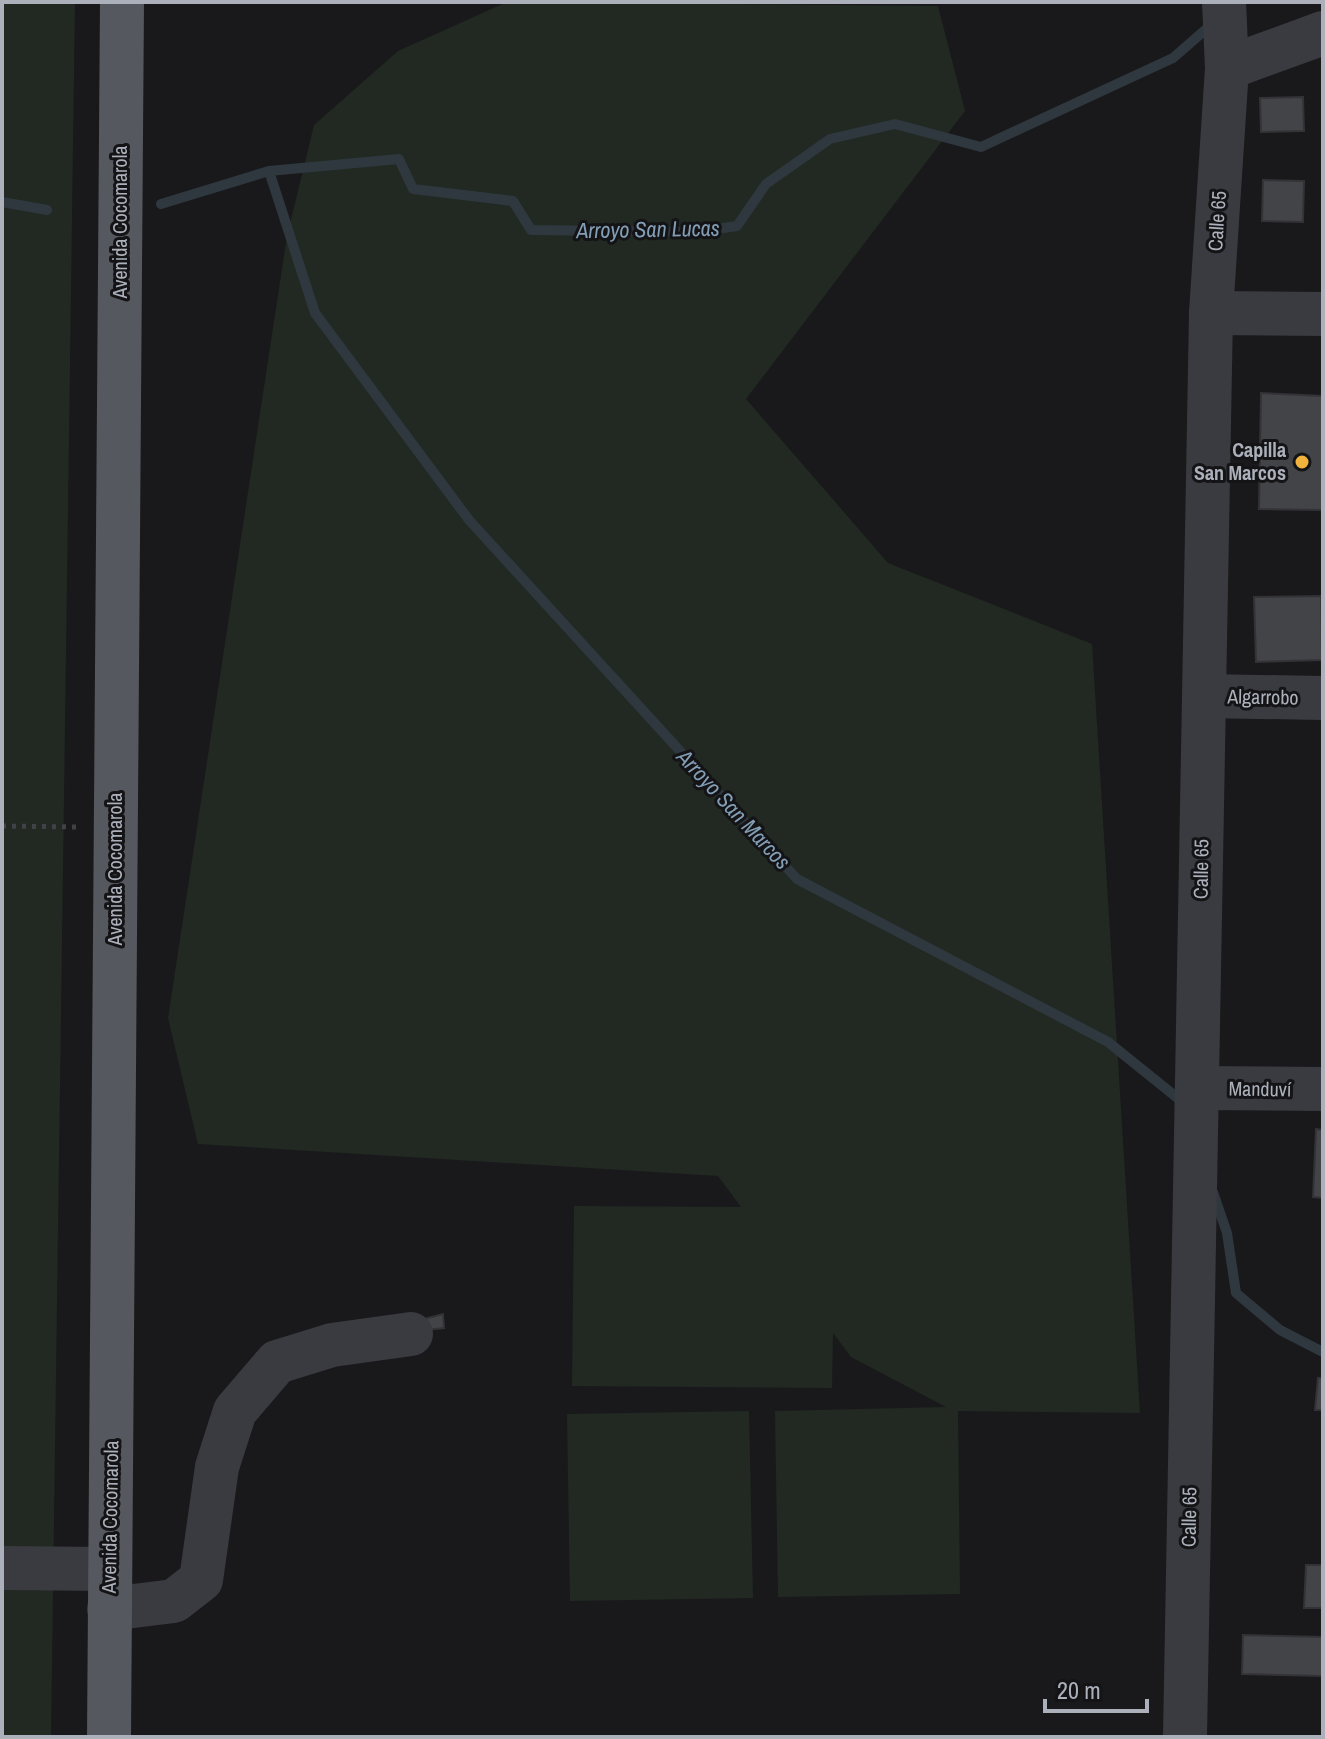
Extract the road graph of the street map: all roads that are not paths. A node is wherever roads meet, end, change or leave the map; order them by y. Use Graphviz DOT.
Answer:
graph roads {
  1 [pos="122,2"];
  2 [pos="1225,3"];
  3 [pos="1323,33"];
  4 [pos="1227,68"];
  5 [pos="1211,313"];
  6 [pos="1323,314"];
  7 [pos="1204,696"];
  8 [pos="1323,698"];
  9 [pos="1197,1088"];
  10 [pos="1323,1089"];
  11 [pos="411,1334"];
  12 [pos="2,1568"];
  13 [pos="109,1589"];
  14 [pos="109,1737"];
  15 [pos="1185,1737"];
  1 -- 13 [label="main road, Avenida Cocomarola"];
  2 -- 4 [label="street, Calle 65"];
  3 -- 4 [label="street"];
  4 -- 5 [label="street, Calle 65"];
  5 -- 6 [label="street"];
  5 -- 7 [label="street, Calle 65"];
  7 -- 8 [label="street, Algarrobo"];
  7 -- 9 [label="street, Calle 65"];
  9 -- 10 [label="street, Manduví"];
  9 -- 15 [label="street, Calle 65"];
  11 -- 13 [label="street"];
  12 -- 13 [label="street"];
  13 -- 14 [label="main road, Avenida Cocomarola"];
}
